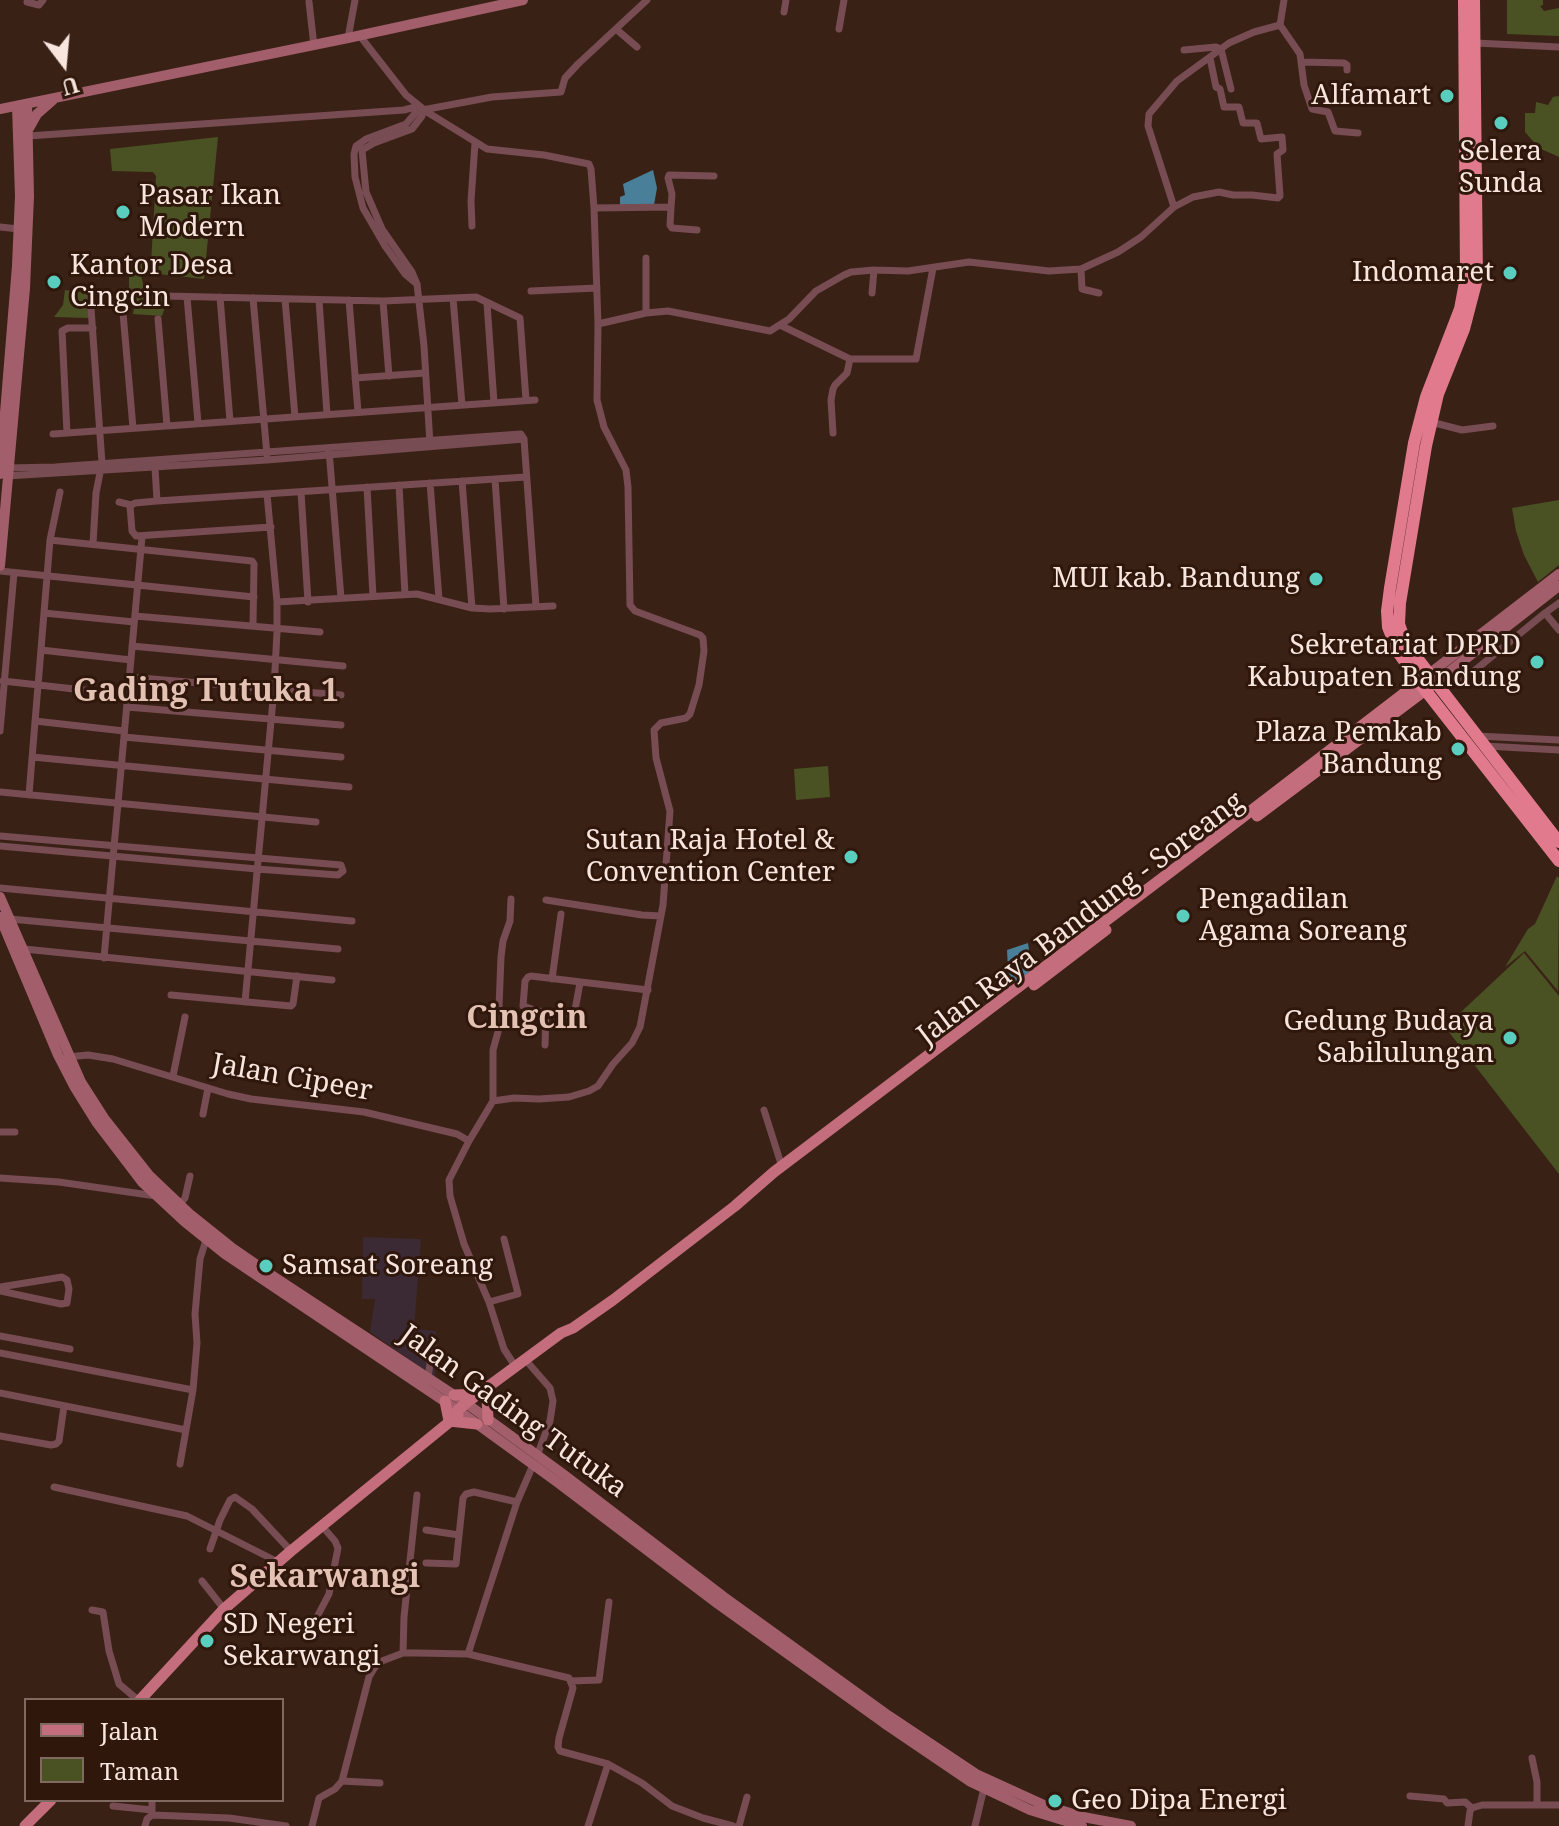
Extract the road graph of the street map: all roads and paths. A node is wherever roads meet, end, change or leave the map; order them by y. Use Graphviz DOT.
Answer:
graph roads {
  1 [pos="43,0"];
  2 [pos="355,0"];
  3 [pos="523,0"];
  4 [pos="647,0"];
  5 [pos="786,0"];
  6 [pos="844,0"];
  7 [pos="1284,0"];
  8 [pos="1464,0"];
  9 [pos="1474,0"];
  10 [pos="27,2"];
  11 [pos="309,2"];
  12 [pos="784,12"];
  13 [pos="1280,25"];
  14 [pos="616,29"];
  15 [pos="839,29"];
  16 [pos="354,37"];
  17 [pos="1475,43"];
  18 [pos="314,46"];
  19 [pos="637,47"];
  20 [pos="1559,47"];
  21 [pos="1221,49"];
  22 [pos="1184,50"];
  23 [pos="1210,58"];
  24 [pos="1302,62"];
  25 [pos="1347,70"];
  26 [pos="1231,89"];
  27 [pos="54,98"];
  28 [pos="22,105"];
  29 [pos="421,108"];
  30 [pos="0,109"];
  31 [pos="28,133"];
  32 [pos="1358,133"];
  33 [pos="475,143"];
  34 [pos="24,168"];
  35 [pos="714,176"];
  36 [pos="671,207"];
  37 [pos="1174,207"];
  38 [pos="594,208"];
  39 [pos="472,226"];
  40 [pos="0,227"];
  41 [pos="19,229"];
  42 [pos="697,230"];
  43 [pos="646,258"];
  44 [pos="22,266"];
  45 [pos="933,268"];
  46 [pos="1081,269"];
  47 [pos="874,270"];
  48 [pos="597,288"];
  49 [pos="531,291"];
  50 [pos="872,293"];
  51 [pos="1099,293"];
  52 [pos="90,294"];
  53 [pos="165,296"];
  54 [pos="187,297"];
  55 [pos="220,297"];
  56 [pos="253,298"];
  57 [pos="453,298"];
  58 [pos="285,299"];
  59 [pos="319,300"];
  60 [pos="349,300"];
  61 [pos="383,301"];
  62 [pos="419,301"];
  63 [pos="487,303"];
  64 [pos="123,313"];
  65 [pos="646,313"];
  66 [pos="158,319"];
  67 [pos="598,324"];
  68 [pos="780,325"];
  69 [pos="93,328"];
  70 [pos="850,359"];
  71 [pos="425,373"];
  72 [pos="389,376"];
  73 [pos="355,378"];
  74 [pos="494,403"];
  75 [pos="462,405"];
  76 [pos="427,407"];
  77 [pos="358,412"];
  78 [pos="327,414"];
  79 [pos="295,417"];
  80 [pos="263,419"];
  81 [pos="230,421"];
  82 [pos="1431,422"];
  83 [pos="198,423"];
  84 [pos="167,426"];
  85 [pos="1493,426"];
  86 [pos="133,428"];
  87 [pos="100,431"];
  88 [pos="67,433"];
  89 [pos="833,433"];
  90 [pos="53,434"];
  91 [pos="430,444"];
  92 [pos="329,451"];
  93 [pos="267,456"];
  94 [pos="101,467"];
  95 [pos="155,467"];
  96 [pos="3,472"];
  97 [pos="526,477"];
  98 [pos="495,479"];
  99 [pos="462,481"];
  100 [pos="430,483"];
  101 [pos="399,485"];
  102 [pos="367,487"];
  103 [pos="332,490"];
  104 [pos="60,492"];
  105 [pos="301,492"];
  106 [pos="267,494"];
  107 [pos="157,501"];
  108 [pos="119,502"];
  109 [pos="131,505"];
  110 [pos="271,527"];
  111 [pos="184,534"];
  112 [pos="142,537"];
  113 [pos="50,540"];
  114 [pos="93,544"];
  115 [pos="141,550"];
  116 [pos="184,554"];
  117 [pos="0,569"];
  118 [pos="14,573"];
  119 [pos="1559,574"];
  120 [pos="47,577"];
  121 [pos="138,586"];
  122 [pos="1559,586"];
  123 [pos="405,594"];
  124 [pos="373,596"];
  125 [pos="254,597"];
  126 [pos="341,598"];
  127 [pos="439,599"];
  128 [pos="277,602"];
  129 [pos="308,602"];
  130 [pos="1559,603"];
  131 [pos="536,606"];
  132 [pos="553,606"];
  133 [pos="472,608"];
  134 [pos="504,609"];
  135 [pos="44,613"];
  136 [pos="1545,613"];
  137 [pos="134,619"];
  138 [pos="253,626"];
  139 [pos="278,628"];
  140 [pos="1559,630"];
  141 [pos="320,632"];
  142 [pos="132,646"];
  143 [pos="41,650"];
  144 [pos="131,660"];
  145 [pos="276,660"];
  146 [pos="343,666"];
  147 [pos="129,677"];
  148 [pos="1463,680"];
  149 [pos="2,681"];
  150 [pos="1427,682"];
  151 [pos="38,685"];
  152 [pos="274,689"];
  153 [pos="128,695"];
  154 [pos="341,695"];
  155 [pos="127,707"];
  156 [pos="271,719"];
  157 [pos="35,721"];
  158 [pos="341,725"];
  159 [pos="0,731"];
  160 [pos="124,734"];
  161 [pos="1559,740"];
  162 [pos="1475,744"];
  163 [pos="268,750"];
  164 [pos="1559,750"];
  165 [pos="32,757"];
  166 [pos="341,757"];
  167 [pos="121,765"];
  168 [pos="266,779"];
  169 [pos="349,787"];
  170 [pos="0,792"];
  171 [pos="29,795"];
  172 [pos="117,805"];
  173 [pos="262,817"];
  174 [pos="316,822"];
  175 [pos="1536,822"];
  176 [pos="0,836"];
  177 [pos="55,840"];
  178 [pos="1559,842"];
  179 [pos="0,846"];
  180 [pos="114,846"];
  181 [pos="53,851"];
  182 [pos="196,853"];
  183 [pos="113,857"];
  184 [pos="258,858"];
  185 [pos="1559,861"];
  186 [pos="195,864"];
  187 [pos="257,869"];
  188 [pos="0,888"];
  189 [pos="0,897"];
  190 [pos="109,897"];
  191 [pos="511,899"];
  192 [pos="546,900"];
  193 [pos="253,911"];
  194 [pos="561,914"];
  195 [pos="661,916"];
  196 [pos="5,918"];
  197 [pos="352,921"];
  198 [pos="106,928"];
  199 [pos="250,941"];
  200 [pos="24,949"];
  201 [pos="338,949"];
  202 [pos="104,958"];
  203 [pos="247,970"];
  204 [pos="297,976"];
  205 [pos="552,979"];
  206 [pos="332,980"];
  207 [pos="580,983"];
  208 [pos="648,990"];
  209 [pos="171,995"];
  210 [pos="245,1002"];
  211 [pos="546,1012"];
  212 [pos="185,1017"];
  213 [pos="545,1045"];
  214 [pos="64,1057"];
  215 [pos="173,1076"];
  216 [pos="208,1088"];
  217 [pos="493,1101"];
  218 [pos="764,1110"];
  219 [pos="203,1114"];
  220 [pos="0,1132"];
  221 [pos="15,1132"];
  222 [pos="469,1141"];
  223 [pos="782,1167"];
  224 [pos="190,1176"];
  225 [pos="0,1178"];
  226 [pos="753,1192"];
  227 [pos="162,1194"];
  228 [pos="179,1205"];
  229 [pos="504,1239"];
  230 [pos="206,1240"];
  231 [pos="0,1289"];
  232 [pos="288,1291"];
  233 [pos="489,1302"];
  234 [pos="573,1328"];
  235 [pos="0,1336"];
  236 [pos="433,1343"];
  237 [pos="70,1349"];
  238 [pos="0,1353"];
  239 [pos="530,1365"];
  240 [pos="515,1366"];
  241 [pos="428,1378"];
  242 [pos="193,1390"];
  243 [pos="0,1393"];
  244 [pos="483,1395"];
  245 [pos="450,1398"];
  246 [pos="64,1406"];
  247 [pos="460,1412"];
  248 [pos="483,1422"];
  249 [pos="186,1430"];
  250 [pos="0,1436"];
  251 [pos="535,1460"];
  252 [pos="180,1464"];
  253 [pos="54,1487"];
  254 [pos="417,1495"];
  255 [pos="517,1502"];
  256 [pos="322,1526"];
  257 [pos="215,1530"];
  258 [pos="426,1530"];
  259 [pos="459,1535"];
  260 [pos="210,1549"];
  261 [pos="291,1551"];
  262 [pos="278,1562"];
  263 [pos="426,1563"];
  264 [pos="202,1581"];
  265 [pos="609,1602"];
  266 [pos="224,1609"];
  267 [pos="92,1610"];
  268 [pos="318,1615"];
  269 [pos="403,1653"];
  270 [pos="468,1654"];
  271 [pos="829,1678"];
  272 [pos="571,1681"];
  273 [pos="136,1698"];
  274 [pos="141,1698"];
  275 [pos="1532,1758"];
  276 [pos="608,1764"];
  277 [pos="342,1781"];
  278 [pos="380,1783"];
  279 [pos="984,1788"];
  280 [pos="1410,1796"];
  281 [pos="747,1797"];
  282 [pos="49,1802"];
  283 [pos="152,1802"];
  284 [pos="1537,1804"];
  285 [pos="1559,1805"];
  286 [pos="113,1806"];
  287 [pos="1472,1808"];
  288 [pos="152,1812"];
  289 [pos="27,1825"];
  290 [pos="145,1826"];
  291 [pos="286,1826"];
  292 [pos="312,1826"];
  293 [pos="588,1826"];
  294 [pos="736,1826"];
  295 [pos="975,1826"];
  296 [pos="1082,1826"];
  297 [pos="1131,1826"];
  298 [pos="1468,1826"];
  1 -- 10 [label="street"];
  2 -- 16 [label="street"];
  3 -- 16 [label="main road"];
  4 -- 14 [label="street"];
  5 -- 12 [label="street"];
  6 -- 15 [label="street"];
  7 -- 13 [label="street"];
  8 -- 150 [label="highway"];
  9 -- 17 [label="highway"];
  11 -- 18 [label="street"];
  13 -- 21 [label="street"];
  13 -- 24 [label="street"];
  14 -- 19 [label="street"];
  14 -- 29 [label="street"];
  16 -- 18 [label="main road"];
  16 -- 29 [label="street"];
  17 -- 20 [label="street"];
  17 -- 82 [label="highway"];
  18 -- 27 [label="main road"];
  21 -- 22 [label="street"];
  21 -- 23 [label="street"];
  21 -- 26 [label="street"];
  23 -- 37 [label="street"];
  23 -- 37 [label="street"];
  24 -- 25 [label="street"];
  24 -- 32 [label="street"];
  27 -- 28 [label="main road"];
  27 -- 31 [label="main road"];
  28 -- 30 [label="main road"];
  28 -- 31 [label="main road"];
  28 -- 34 [label="main road"];
  29 -- 31 [label="street"];
  29 -- 33 [label="street"];
  29 -- 62 [label="street"];
  31 -- 34 [label="main road"];
  33 -- 38 [label="street"];
  33 -- 39 [label="street"];
  34 -- 41 [label="main road"];
  34 -- 44 [label="main road"];
  35 -- 36 [label="street"];
  36 -- 38 [label="street"];
  36 -- 42 [label="street"];
  37 -- 46 [label="street"];
  38 -- 48 [label="street"];
  40 -- 41 [label="street"];
  41 -- 44 [label="main road"];
  43 -- 65 [label="street"];
  44 -- 96 [label="main road"];
  45 -- 46 [label="street"];
  45 -- 47 [label="street"];
  45 -- 70 [label="street"];
  46 -- 51 [label="street"];
  47 -- 50 [label="street"];
  47 -- 68 [label="street"];
  48 -- 49 [label="street"];
  48 -- 67 [label="street"];
  52 -- 69 [label="street"];
  53 -- 54 [label="street"];
  54 -- 55 [label="street"];
  54 -- 83 [label="street"];
  55 -- 56 [label="street"];
  55 -- 81 [label="street"];
  56 -- 58 [label="street"];
  56 -- 80 [label="street"];
  57 -- 62 [label="street"];
  57 -- 63 [label="street"];
  57 -- 75 [label="street"];
  58 -- 59 [label="street"];
  58 -- 79 [label="street"];
  59 -- 60 [label="street"];
  59 -- 78 [label="street"];
  60 -- 61 [label="street"];
  60 -- 73 [label="street"];
  61 -- 62 [label="street"];
  61 -- 72 [label="street"];
  62 -- 71 [label="street"];
  63 -- 74 [label="street"];
  63 -- 74 [label="street"];
  64 -- 86 [label="street"];
  65 -- 67 [label="street"];
  65 -- 68 [label="street"];
  66 -- 84 [label="street"];
  67 -- 195 [label="street"];
  68 -- 70 [label="street"];
  69 -- 87 [label="street"];
  69 -- 88 [label="street"];
  70 -- 89 [label="street"];
  71 -- 72 [label="street"];
  71 -- 76 [label="street"];
  72 -- 73 [label="street"];
  73 -- 77 [label="street"];
  74 -- 75 [label="street"];
  75 -- 76 [label="street"];
  76 -- 77 [label="street"];
  76 -- 91 [label="street"];
  77 -- 78 [label="street"];
  78 -- 79 [label="street"];
  79 -- 80 [label="street"];
  80 -- 81 [label="street"];
  80 -- 93 [label="street"];
  81 -- 83 [label="street"];
  82 -- 85 [label="street"];
  82 -- 150 [label="highway"];
  83 -- 84 [label="street"];
  84 -- 86 [label="street"];
  86 -- 87 [label="street"];
  87 -- 88 [label="street"];
  87 -- 94 [label="street"];
  88 -- 90 [label="street"];
  91 -- 92 [label="street"];
  91 -- 97 [label="street"];
  92 -- 93 [label="street"];
  92 -- 103 [label="street"];
  93 -- 94 [label="street"];
  93 -- 95 [label="street"];
  94 -- 95 [label="street"];
  94 -- 96 [label="street"];
  94 -- 114 [label="street"];
  95 -- 107 [label="street"];
  96 -- 117 [label="main road"];
  97 -- 98 [label="street"];
  97 -- 131 [label="street"];
  98 -- 99 [label="street"];
  98 -- 134 [label="street"];
  99 -- 100 [label="street"];
  99 -- 133 [label="street"];
  100 -- 101 [label="street"];
  100 -- 127 [label="street"];
  101 -- 102 [label="street"];
  101 -- 123 [label="street"];
  102 -- 103 [label="street"];
  102 -- 124 [label="street"];
  103 -- 105 [label="street"];
  103 -- 126 [label="street"];
  104 -- 113 [label="street"];
  105 -- 106 [label="street"];
  105 -- 129 [label="street"];
  106 -- 107 [label="street"];
  106 -- 110 [label="street"];
  107 -- 109 [label="street"];
  108 -- 109 [label="street"];
  109 -- 112 [label="street"];
  110 -- 111 [label="street"];
  110 -- 128 [label="street"];
  111 -- 112 [label="street"];
  111 -- 116 [label="street"];
  112 -- 115 [label="street"];
  113 -- 114 [label="street"];
  113 -- 120 [label="street"];
  114 -- 115 [label="street"];
  115 -- 116 [label="street"];
  115 -- 121 [label="street"];
  116 -- 125 [label="street"];
  117 -- 118 [label="street"];
  118 -- 120 [label="street"];
  118 -- 149 [label="street"];
  119 -- 150 [label="main road"];
  120 -- 121 [label="street"];
  120 -- 135 [label="street"];
  121 -- 125 [label="street"];
  121 -- 137 [label="street"];
  122 -- 150 [label="main road"];
  123 -- 124 [label="street"];
  123 -- 127 [label="street"];
  124 -- 126 [label="street"];
  125 -- 138 [label="street"];
  126 -- 129 [label="street"];
  127 -- 133 [label="street"];
  128 -- 129 [label="street"];
  128 -- 139 [label="street"];
  130 -- 136 [label="street"];
  131 -- 132 [label="street"];
  131 -- 134 [label="street"];
  133 -- 134 [label="street"];
  135 -- 137 [label="street"];
  135 -- 143 [label="street"];
  136 -- 140 [label="street"];
  136 -- 148 [label="street"];
  137 -- 138 [label="street"];
  137 -- 142 [label="street"];
  138 -- 139 [label="street"];
  139 -- 141 [label="street"];
  139 -- 145 [label="street"];
  142 -- 144 [label="street"];
  142 -- 145 [label="street"];
  143 -- 144 [label="street"];
  143 -- 151 [label="street"];
  144 -- 147 [label="street"];
  145 -- 146 [label="street"];
  145 -- 152 [label="street"];
  147 -- 152 [label="street"];
  147 -- 153 [label="street"];
  149 -- 151 [label="street"];
  149 -- 159 [label="street"];
  150 -- 162 [label="highway"];
  150 -- 223 [label="main road, Jalan Raya Bandung - Soreang"];
  150 -- 226 [label="main road, Jalan Raya Bandung - Soreang"];
  151 -- 153 [label="street"];
  151 -- 157 [label="street"];
  152 -- 154 [label="street"];
  152 -- 156 [label="street"];
  153 -- 155 [label="street"];
  155 -- 156 [label="street"];
  155 -- 160 [label="street"];
  156 -- 158 [label="street"];
  156 -- 163 [label="street"];
  157 -- 160 [label="street"];
  157 -- 165 [label="street"];
  160 -- 163 [label="street"];
  160 -- 167 [label="street"];
  161 -- 162 [label="street"];
  162 -- 164 [label="street"];
  162 -- 175 [label="highway"];
  163 -- 166 [label="street"];
  163 -- 168 [label="street"];
  165 -- 167 [label="street"];
  165 -- 171 [label="street"];
  167 -- 168 [label="street"];
  167 -- 172 [label="street"];
  168 -- 169 [label="street"];
  168 -- 173 [label="street"];
  170 -- 171 [label="street"];
  171 -- 172 [label="street"];
  172 -- 173 [label="street"];
  172 -- 180 [label="street"];
  173 -- 174 [label="street"];
  173 -- 184 [label="street"];
  175 -- 178 [label="highway"];
  175 -- 185 [label="highway"];
  176 -- 177 [label="street"];
  177 -- 180 [label="street"];
  177 -- 181 [label="street"];
  179 -- 181 [label="street"];
  180 -- 182 [label="street"];
  180 -- 183 [label="street"];
  181 -- 183 [label="street"];
  182 -- 184 [label="street"];
  182 -- 186 [label="street"];
  183 -- 186 [label="street"];
  183 -- 190 [label="street"];
  184 -- 187 [label="street"];
  184 -- 187 [label="street"];
  186 -- 187 [label="street"];
  187 -- 193 [label="street"];
  188 -- 190 [label="street"];
  189 -- 196 [label="main road, Jalan Gading Tutuka"];
  190 -- 193 [label="street"];
  190 -- 198 [label="street"];
  191 -- 217 [label="street"];
  192 -- 195 [label="street"];
  193 -- 197 [label="street"];
  193 -- 199 [label="street"];
  194 -- 205 [label="street"];
  195 -- 208 [label="street"];
  196 -- 198 [label="street"];
  196 -- 200 [label="main road, Jalan Gading Tutuka"];
  196 -- 214 [label="main road, Jalan Gading Tutuka"];
  198 -- 199 [label="street"];
  198 -- 202 [label="street"];
  199 -- 201 [label="street"];
  199 -- 203 [label="street"];
  200 -- 202 [label="street"];
  200 -- 214 [label="main road, Jalan Gading Tutuka"];
  202 -- 203 [label="street"];
  203 -- 204 [label="street"];
  203 -- 210 [label="street"];
  204 -- 206 [label="street"];
  204 -- 210 [label="street"];
  205 -- 207 [label="street"];
  205 -- 211 [label="street"];
  207 -- 208 [label="street"];
  207 -- 211 [label="street"];
  208 -- 217 [label="street"];
  209 -- 210 [label="street"];
  211 -- 213 [label="street"];
  212 -- 215 [label="street"];
  214 -- 215 [label="street, Jalan Cipeer"];
  214 -- 227 [label="main road, Jalan Gading Tutuka"];
  215 -- 216 [label="street, Jalan Cipeer"];
  216 -- 219 [label="street"];
  216 -- 222 [label="street, Jalan Cipeer"];
  217 -- 222 [label="street"];
  218 -- 223 [label="street"];
  220 -- 221 [label="street"];
  222 -- 233 [label="street"];
  223 -- 226 [label="main road, Jalan Raya Bandung - Soreang"];
  224 -- 228 [label="street"];
  225 -- 227 [label="street"];
  226 -- 234 [label="main road, Jalan Raya Bandung - Soreang"];
  227 -- 228 [label="main road, Jalan Gading Tutuka"];
  227 -- 230 [label="main road, Jalan Gading Tutuka"];
  228 -- 232 [label="main road, Jalan Gading Tutuka"];
  229 -- 233 [label="street"];
  230 -- 232 [label="main road, Jalan Gading Tutuka"];
  230 -- 242 [label="street"];
  231 -- 231 [label="street"];
  232 -- 241 [label="main road, Jalan Gading Tutuka"];
  232 -- 245 [label="main road, Jalan Gading Tutuka"];
  233 -- 240 [label="street"];
  234 -- 239 [label="main road, Jalan Raya Bandung - Soreang"];
  234 -- 240 [label="main road, Jalan Raya Bandung - Soreang"];
  235 -- 237 [label="street"];
  236 -- 241 [label="street"];
  238 -- 242 [label="street"];
  239 -- 244 [label="main road, Jalan Raya Bandung - Soreang"];
  239 -- 251 [label="street"];
  240 -- 244 [label="main road, Jalan Raya Bandung - Soreang"];
  241 -- 245 [label="main road, Jalan Gading Tutuka"];
  242 -- 249 [label="street"];
  243 -- 246 [label="street"];
  244 -- 245 [label="main road"];
  244 -- 247 [label="main road, Jalan Raya Bandung - Soreang"];
  244 -- 248 [label="main road"];
  245 -- 247 [label="main road"];
  245 -- 247 [label="main road, Jalan Gading Tutuka"];
  246 -- 249 [label="street"];
  246 -- 250 [label="street"];
  247 -- 248 [label="main road"];
  247 -- 248 [label="main road, Jalan Gading Tutuka"];
  247 -- 256 [label="main road, Jalan Raya Bandung - Soreang"];
  248 -- 251 [label="main road, Jalan Gading Tutuka"];
  249 -- 252 [label="street"];
  251 -- 255 [label="street"];
  251 -- 271 [label="main road, Jalan Gading Tutuka"];
  253 -- 257 [label="street"];
  254 -- 269 [label="street"];
  255 -- 259 [label="street"];
  255 -- 270 [label="street"];
  256 -- 261 [label="main road, Jalan Raya Bandung - Soreang"];
  256 -- 268 [label="street"];
  257 -- 260 [label="street"];
  257 -- 261 [label="street"];
  257 -- 262 [label="street"];
  258 -- 259 [label="street"];
  259 -- 263 [label="street"];
  261 -- 262 [label="main road, Jalan Raya Bandung - Soreang"];
  262 -- 266 [label="main road, Jalan Raya Bandung - Soreang"];
  264 -- 266 [label="street"];
  265 -- 272 [label="street"];
  266 -- 274 [label="main road, Jalan Raya Bandung - Soreang"];
  267 -- 273 [label="street"];
  269 -- 270 [label="street"];
  269 -- 277 [label="street"];
  270 -- 272 [label="street"];
  271 -- 279 [label="main road, Jalan Gading Tutuka"];
  271 -- 297 [label="main road, Jalan Gading Tutuka"];
  272 -- 276 [label="street"];
  275 -- 284 [label="street"];
  276 -- 293 [label="street"];
  276 -- 294 [label="street"];
  277 -- 278 [label="street"];
  277 -- 292 [label="street"];
  279 -- 295 [label="street"];
  279 -- 296 [label="main road, Jalan Gading Tutuka"];
  280 -- 287 [label="street"];
  281 -- 294 [label="street"];
  282 -- 289 [label="main road"];
  283 -- 288 [label="street"];
  284 -- 285 [label="street"];
  284 -- 287 [label="street"];
  286 -- 288 [label="street"];
  287 -- 298 [label="street"];
  288 -- 290 [label="street"];
  288 -- 291 [label="street"];
}
